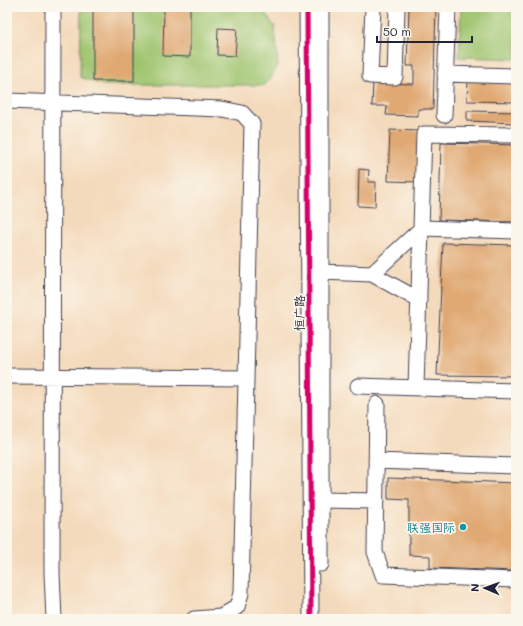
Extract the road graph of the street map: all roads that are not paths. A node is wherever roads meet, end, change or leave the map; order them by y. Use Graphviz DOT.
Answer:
graph roads {
  1 [pos="53,7"];
  2 [pos="307,7"];
  3 [pos="321,7"];
  4 [pos="373,7"];
  5 [pos="397,7"];
  6 [pos="448,7"];
  7 [pos="445,74"];
  8 [pos="516,76"];
  9 [pos="7,102"];
  10 [pos="52,103"];
  11 [pos="444,115"];
  12 [pos="516,135"];
  13 [pos="422,228"];
  14 [pos="516,231"];
  15 [pos="321,272"];
  16 [pos="372,274"];
  17 [pos="419,300"];
  18 [pos="7,376"];
  19 [pos="52,376"];
  20 [pos="246,378"];
  21 [pos="358,386"];
  22 [pos="416,387"];
  23 [pos="516,391"];
  24 [pos="377,404"];
  25 [pos="376,461"];
  26 [pos="516,466"];
  27 [pos="322,500"];
  28 [pos="376,502"];
  29 [pos="516,580"];
  30 [pos="54,619"];
  31 [pos="194,619"];
  32 [pos="311,619"];
  33 [pos="321,619"];
  1 -- 10 [label="street"];
  2 -- 32 [label="street, 恒广路"];
  3 -- 15 [label="street, 恒广路"];
  4 -- 5 [label="street"];
  6 -- 7 [label="street"];
  7 -- 8 [label="street"];
  7 -- 11 [label="street"];
  9 -- 10 [label="street"];
  10 -- 19 [label="street"];
  10 -- 20 [label="street"];
  12 -- 13 [label="street"];
  13 -- 14 [label="street"];
  13 -- 16 [label="street"];
  13 -- 17 [label="street"];
  15 -- 16 [label="street"];
  15 -- 27 [label="street, 恒广路"];
  16 -- 17 [label="street"];
  17 -- 22 [label="street"];
  18 -- 19 [label="street"];
  19 -- 20 [label="street"];
  19 -- 30 [label="street"];
  20 -- 31 [label="street"];
  21 -- 22 [label="street"];
  22 -- 23 [label="street"];
  24 -- 25 [label="street"];
  25 -- 26 [label="street"];
  25 -- 28 [label="street"];
  27 -- 28 [label="street"];
  27 -- 33 [label="street, 恒广路"];
  28 -- 29 [label="street"];
}
